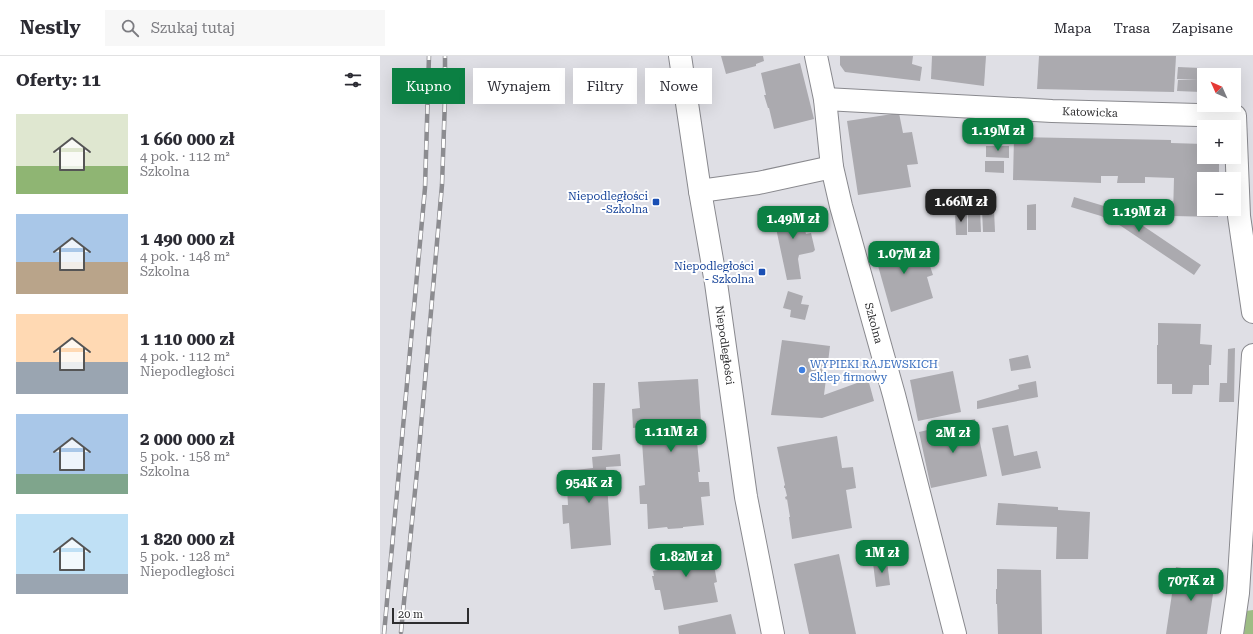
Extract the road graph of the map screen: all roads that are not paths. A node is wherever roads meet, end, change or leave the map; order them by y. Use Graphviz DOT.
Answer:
graph roads {
  1 [pos="680,56"];
  2 [pos="816,56"];
  3 [pos="824,99"];
  4 [pos="832,167"];
  5 [pos="700,191"];
  6 [pos="1253,312"];
  7 [pos="1253,355"];
  8 [pos="1245,593"];
  9 [pos="773,634"];
  10 [pos="955,634"];
  11 [pos="1232,634"];
  1 -- 5 [label="street, Niepodległości"];
  2 -- 3 [label="street, Szkolna"];
  3 -- 4 [label="street, Szkolna"];
  3 -- 6 [label="street, Katowicka"];
  4 -- 5 [label="street"];
  4 -- 10 [label="street, Szkolna"];
  5 -- 9 [label="street, Niepodległości"];
  7 -- 8 [label="street"];
  8 -- 11 [label="street"];
}
